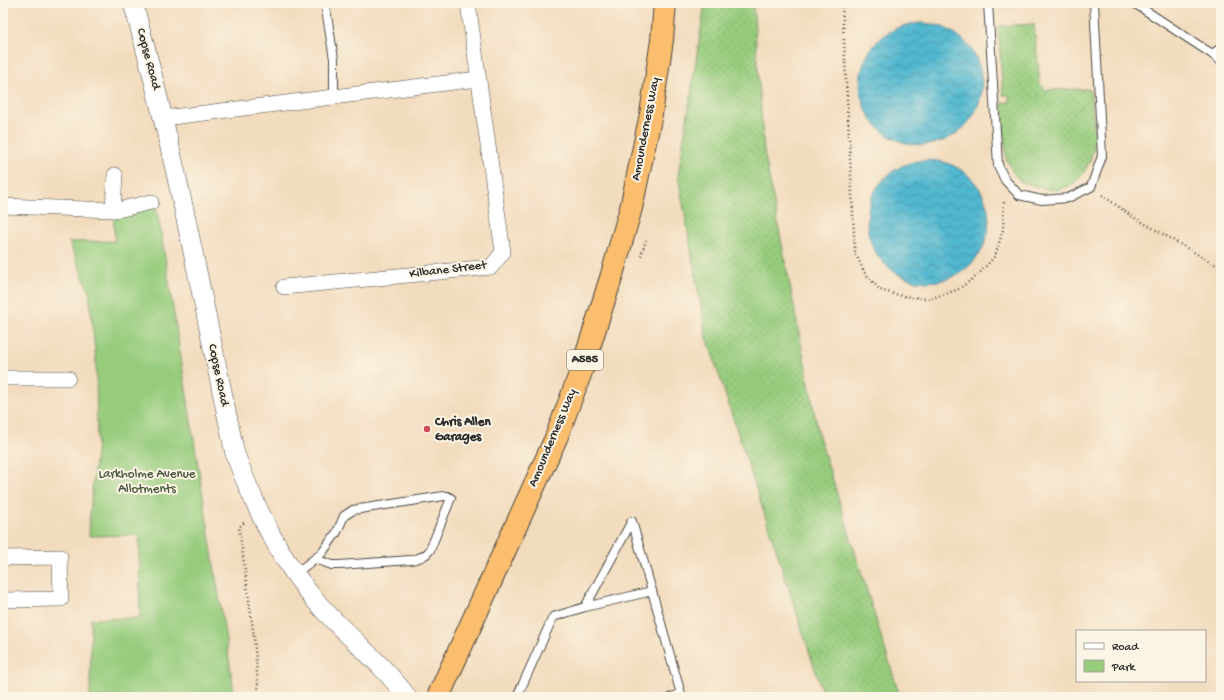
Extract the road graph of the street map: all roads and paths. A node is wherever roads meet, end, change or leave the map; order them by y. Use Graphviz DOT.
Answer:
graph roads {
  1 [pos="133,3"];
  2 [pos="325,3"];
  3 [pos="468,3"];
  4 [pos="665,3"];
  5 [pos="842,3"];
  6 [pos="988,3"];
  7 [pos="1094,3"];
  8 [pos="1134,3"];
  9 [pos="1221,48"];
  10 [pos="1212,54"];
  11 [pos="1221,61"];
  12 [pos="478,79"];
  13 [pos="334,96"];
  14 [pos="164,118"];
  15 [pos="115,175"];
  16 [pos="1005,180"];
  17 [pos="1090,187"];
  18 [pos="151,202"];
  19 [pos="3,206"];
  20 [pos="112,210"];
  21 [pos="1221,268"];
  22 [pos="284,287"];
  23 [pos="3,378"];
  24 [pos="68,378"];
  25 [pos="259,513"];
  26 [pos="3,558"];
  27 [pos="315,559"];
  28 [pos="295,574"];
  29 [pos="652,591"];
  30 [pos="3,600"];
  31 [pos="585,606"];
  32 [pos="682,696"];
  33 [pos="259,697"];
  34 [pos="407,697"];
  35 [pos="438,697"];
  36 [pos="517,697"];
  37 [pos="671,697"];
  1 -- 14 [label="street, Copse Road"];
  2 -- 13 [label="lane"];
  3 -- 12 [label="street, Kilbane Street"];
  4 -- 35 [label="highway, Amounderness Way / A585"];
  5 -- 16 [label="path"];
  6 -- 16 [label="lane"];
  7 -- 17 [label="lane"];
  8 -- 10 [label="lane"];
  9 -- 10 [label="lane"];
  10 -- 11 [label="lane"];
  12 -- 13 [label="street"];
  12 -- 22 [label="street, Kilbane Street"];
  13 -- 14 [label="street"];
  14 -- 25 [label="street, Copse Road"];
  15 -- 20 [label="street"];
  16 -- 17 [label="lane"];
  17 -- 21 [label="path"];
  18 -- 20 [label="street"];
  19 -- 20 [label="street"];
  23 -- 24 [label="street"];
  25 -- 28 [label="street, Copse Road"];
  25 -- 33 [label="path"];
  26 -- 30 [label="street"];
  27 -- 27 [label="lane"];
  27 -- 28 [label="lane"];
  28 -- 34 [label="street, Copse Road"];
  29 -- 31 [label="lane"];
  29 -- 31 [label="lane"];
  29 -- 32 [label="lane"];
  31 -- 36 [label="lane"];
  32 -- 37 [label="lane"];
}
